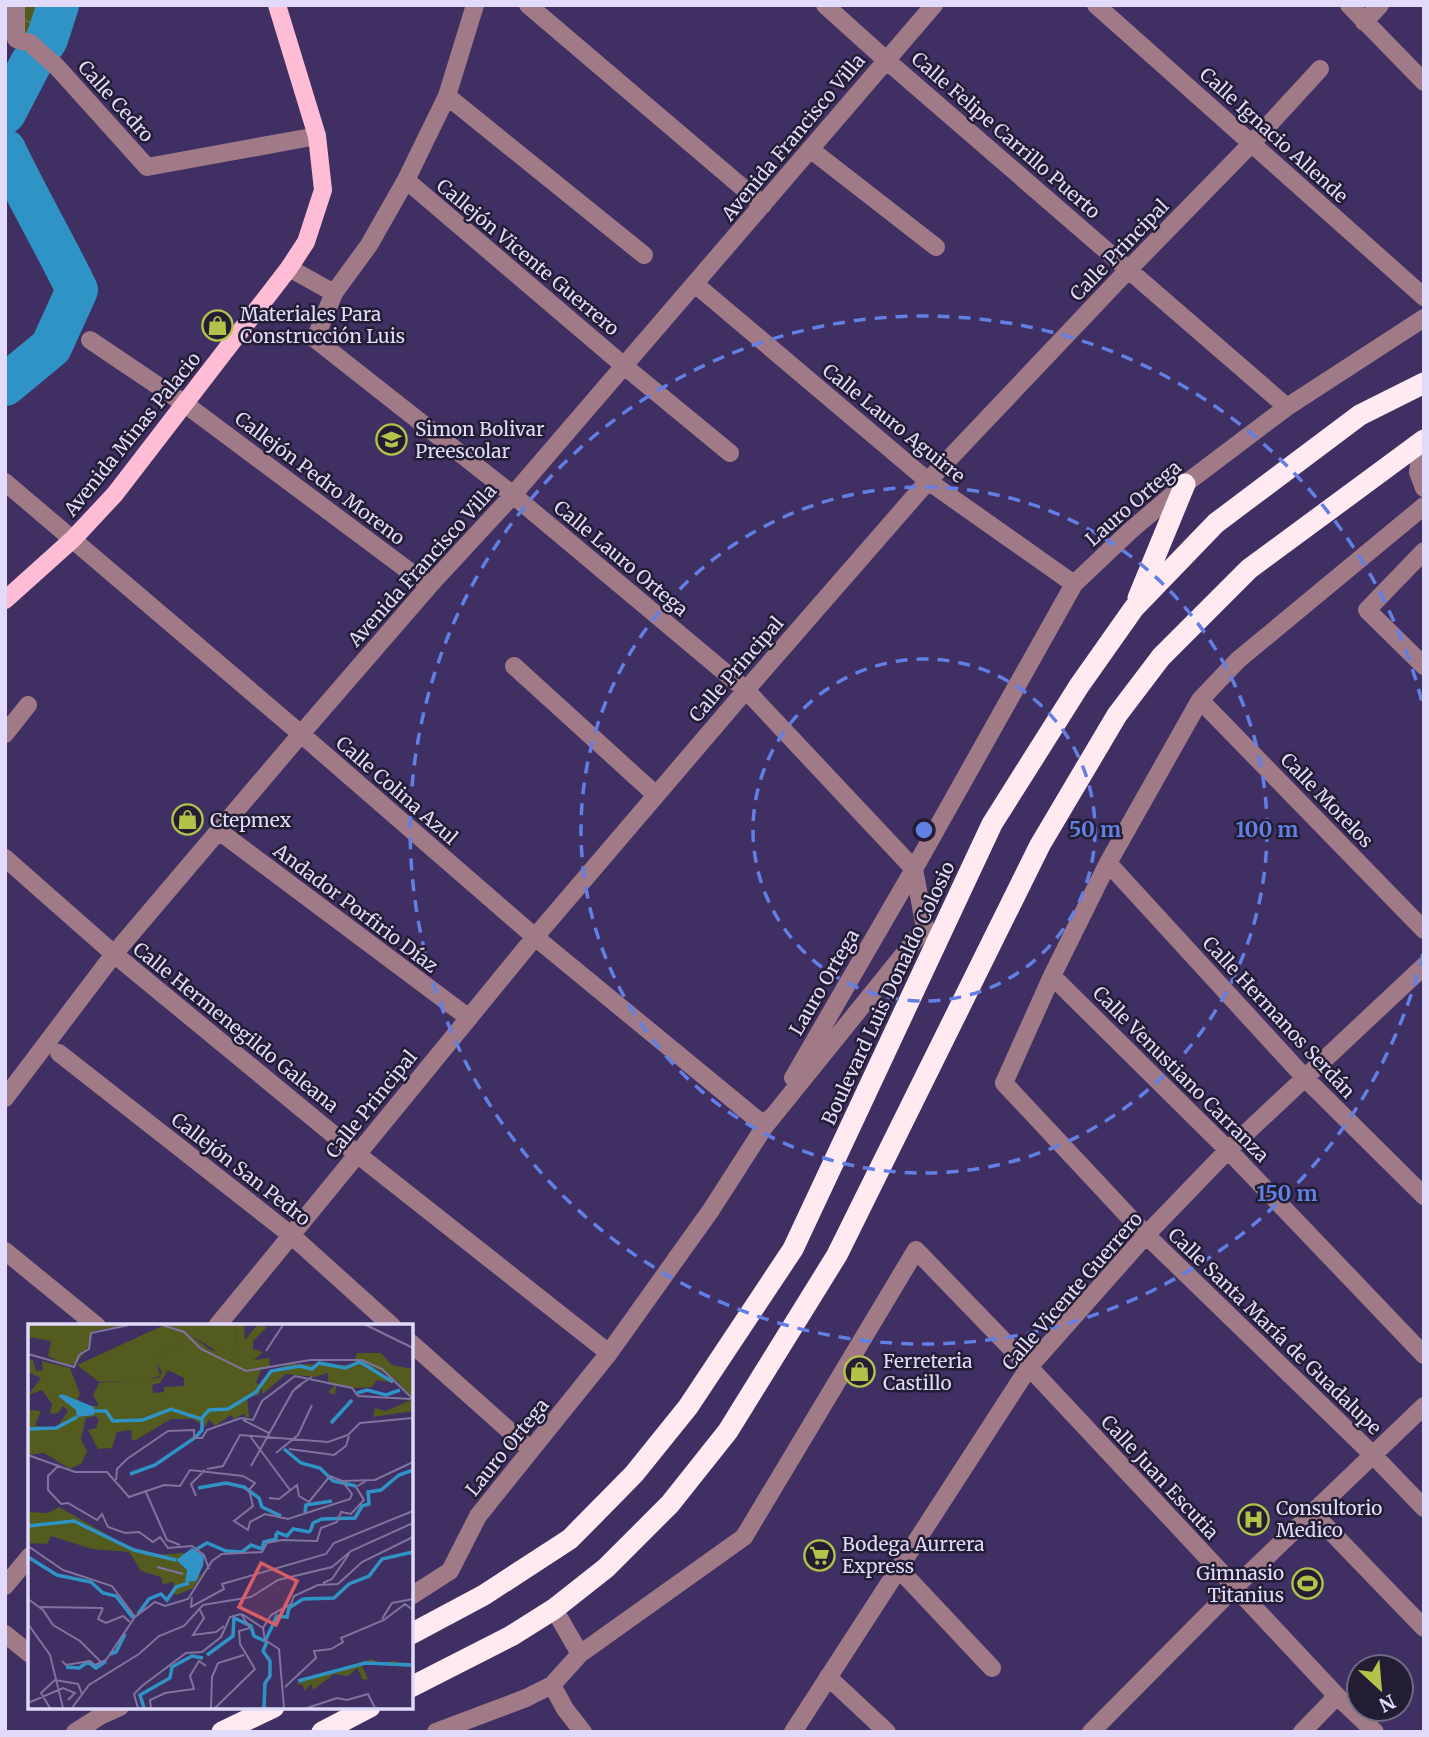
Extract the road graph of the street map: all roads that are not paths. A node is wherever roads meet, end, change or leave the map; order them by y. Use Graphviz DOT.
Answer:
graph roads {
  1 [pos="16,5"];
  2 [pos="277,5"];
  3 [pos="475,5"];
  4 [pos="528,5"];
  5 [pos="825,5"];
  6 [pos="934,5"];
  7 [pos="1096,5"];
  8 [pos="1349,5"];
  9 [pos="1380,5"];
  10 [pos="1364,22"];
  11 [pos="17,42"];
  12 [pos="886,60"];
  13 [pos="1320,69"];
  14 [pos="1424,82"];
  15 [pos="447,96"];
  16 [pos="317,136"];
  17 [pos="1252,144"];
  18 [pos="810,149"];
  19 [pos="406,180"];
  20 [pos="763,205"];
  21 [pos="936,247"];
  22 [pos="644,256"];
  23 [pos="289,268"];
  24 [pos="1129,269"];
  25 [pos="695,284"];
  26 [pos="334,293"];
  27 [pos="1424,297"];
  28 [pos="1424,318"];
  29 [pos="90,340"];
  30 [pos="624,365"];
  31 [pos="1424,383"];
  32 [pos="185,404"];
  33 [pos="1287,407"];
  34 [pos="1424,440"];
  35 [pos="730,453"];
  36 [pos="928,481"];
  37 [pos="5,482"];
  38 [pos="1185,484"];
  39 [pos="1424,488"];
  40 [pos="513,495"];
  41 [pos="1424,506"];
  42 [pos="73,539"];
  43 [pos="1424,551"];
  44 [pos="1074,584"];
  45 [pos="429,586"];
  46 [pos="5,600"];
  47 [pos="1134,608"];
  48 [pos="514,666"];
  49 [pos="1424,666"];
  50 [pos="746,690"];
  51 [pos="1200,700"];
  52 [pos="28,705"];
  53 [pos="5,734"];
  54 [pos="301,734"];
  55 [pos="656,795"];
  56 [pos="219,831"];
  57 [pos="5,858"];
  58 [pos="1108,863"];
  59 [pos="914,869"];
  60 [pos="1424,930"];
  61 [pos="534,937"];
  62 [pos="114,954"];
  63 [pos="1424,966"];
  64 [pos="1052,976"];
  65 [pos="469,1018"];
  66 [pos="58,1053"];
  67 [pos="1305,1078"];
  68 [pos="5,1098"];
  69 [pos="765,1126"];
  70 [pos="1228,1150"];
  71 [pos="357,1154"];
  72 [pos="1424,1196"];
  73 [pos="292,1235"];
  74 [pos="1146,1235"];
  75 [pos="5,1251"];
  76 [pos="95,1324"];
  77 [pos="219,1324"];
  78 [pos="390,1324"];
  79 [pos="413,1345"];
  80 [pos="609,1353"];
  81 [pos="1424,1355"];
  82 [pos="1029,1367"];
  83 [pos="1424,1406"];
  84 [pos="531,1450"];
  85 [pos="1373,1455"];
  86 [pos="1424,1508"];
  87 [pos="1312,1513"];
  88 [pos="28,1558"];
  89 [pos="898,1568"];
  90 [pos="450,1571"];
  91 [pos="413,1578"];
  92 [pos="5,1586"];
  93 [pos="1234,1588"];
  94 [pos="413,1595"];
  95 [pos="554,1609"];
  96 [pos="1424,1629"];
  97 [pos="413,1633"];
  98 [pos="5,1634"];
  99 [pos="28,1652"];
  100 [pos="580,1654"];
  101 [pos="992,1668"];
  102 [pos="828,1677"];
  103 [pos="413,1685"];
  104 [pos="552,1685"];
  105 [pos="1338,1696"];
  106 [pos="270,1709"];
  107 [pos="366,1709"];
  108 [pos="98,1711"];
  109 [pos="75,1732"];
  110 [pos="222,1732"];
  111 [pos="322,1732"];
  112 [pos="436,1732"];
  113 [pos="583,1732"];
  114 [pos="793,1732"];
  115 [pos="887,1732"];
  116 [pos="1091,1732"];
  117 [pos="1303,1732"];
  118 [pos="1376,1732"];
  1 -- 11 [label="street"];
  2 -- 16 [label="main road, Avenida Minas Palacio"];
  3 -- 15 [label="street"];
  4 -- 20 [label="street"];
  5 -- 12 [label="street, Calle Felipe Carrillo Puerto"];
  6 -- 12 [label="street, Avenida Francisco Villa"];
  7 -- 17 [label="street, Calle Ignacio Allende"];
  8 -- 10 [label="street"];
  9 -- 10 [label="street"];
  10 -- 14 [label="street"];
  11 -- 16 [label="street, Calle Cedro"];
  12 -- 18 [label="street, Avenida Francisco Villa"];
  12 -- 24 [label="street, Calle Felipe Carrillo Puerto"];
  13 -- 17 [label="street, Calle Principal"];
  15 -- 19 [label="street"];
  15 -- 22 [label="street"];
  16 -- 23 [label="main road, Avenida Minas Palacio"];
  17 -- 24 [label="street, Calle Principal"];
  17 -- 27 [label="street, Calle Ignacio Allende"];
  18 -- 20 [label="street, Avenida Francisco Villa"];
  18 -- 21 [label="street"];
  19 -- 26 [label="street"];
  19 -- 30 [label="street, Callejón Vicente Guerrero"];
  20 -- 25 [label="street, Avenida Francisco Villa"];
  23 -- 26 [label="street"];
  23 -- 32 [label="main road, Avenida Minas Palacio"];
  24 -- 33 [label="street, Calle Felipe Carrillo Puerto"];
  24 -- 36 [label="street, Calle Principal"];
  25 -- 30 [label="street, Avenida Francisco Villa"];
  25 -- 36 [label="street, Calle Lauro Aguirre"];
  26 -- 40 [label="street, Calle Lauro Ortega"];
  28 -- 33 [label="street, Lauro Ortega"];
  29 -- 32 [label="street, Callejón Pedro Moreno"];
  30 -- 35 [label="street, Callejón Vicente Guerrero"];
  30 -- 40 [label="street, Avenida Francisco Villa"];
  31 -- 47 [label="highway, Boulevard Luis Donaldo Colosio"];
  32 -- 42 [label="main road, Avenida Minas Palacio"];
  32 -- 45 [label="street, Callejón Pedro Moreno"];
  33 -- 38 [label="street, Lauro Ortega"];
  34 -- 39 [label="street"];
  34 -- 95 [label="highway"];
  36 -- 44 [label="street, Calle Lauro Aguirre"];
  36 -- 50 [label="street, Calle Principal"];
  37 -- 42 [label="street, Calle Colina Azul"];
  38 -- 44 [label="street, Lauro Ortega"];
  38 -- 47 [label="highway"];
  40 -- 45 [label="street, Avenida Francisco Villa"];
  40 -- 50 [label="street, Calle Lauro Ortega"];
  41 -- 51 [label="street"];
  42 -- 46 [label="main road, Avenida Minas Palacio"];
  42 -- 54 [label="street, Calle Colina Azul"];
  43 -- 49 [label="street"];
  44 -- 59 [label="street, Lauro Ortega"];
  45 -- 54 [label="street, Avenida Francisco Villa"];
  47 -- 97 [label="highway, Boulevard Luis Donaldo Colosio"];
  48 -- 55 [label="street"];
  50 -- 55 [label="street, Calle Principal"];
  50 -- 59 [label="street, Calle Lauro Ortega"];
  51 -- 58 [label="street"];
  51 -- 60 [label="street, Calle Morelos"];
  52 -- 53 [label="street"];
  54 -- 56 [label="street, Avenida Francisco Villa"];
  54 -- 61 [label="street, Calle Colina Azul"];
  55 -- 61 [label="street, Calle Principal"];
  56 -- 62 [label="street, Avenida Francisco Villa"];
  56 -- 65 [label="street, Andador Porfirio Díaz"];
  57 -- 62 [label="street, Calle Hermenegildo Galeana"];
  58 -- 64 [label="street"];
  58 -- 67 [label="street, Calle Hermanos Serdán"];
  59 -- 69 [label="street, Lauro Ortega"];
  59 -- 69 [label="street"];
  61 -- 65 [label="street, Calle Principal"];
  61 -- 69 [label="street, Calle Colina Azul"];
  62 -- 68 [label="street, Avenida Francisco Villa"];
  62 -- 71 [label="street, Calle Hermenegildo Galeana"];
  63 -- 67 [label="street, Calle Vicente Guerrero"];
  64 -- 70 [label="street, Calle Venustiano Carranza"];
  64 -- 74 [label="street, Calle Santa María de Guadalupe"];
  65 -- 71 [label="street, Calle Principal"];
  66 -- 73 [label="street, Callejón San Pedro"];
  67 -- 70 [label="street, Calle Vicente Guerrero"];
  67 -- 72 [label="street, Calle Hermanos Serdán"];
  69 -- 80 [label="street, Lauro Ortega"];
  70 -- 74 [label="street, Calle Vicente Guerrero"];
  70 -- 81 [label="street, Calle Venustiano Carranza"];
  71 -- 73 [label="street, Calle Principal"];
  71 -- 80 [label="street, Calle Hermenegildo Galeana"];
  73 -- 77 [label="street, Calle Principal"];
  73 -- 78 [label="street, Callejón San Pedro"];
  74 -- 82 [label="street, Calle Vicente Guerrero"];
  74 -- 85 [label="street, Calle Santa María de Guadalupe"];
  75 -- 76 [label="street"];
  79 -- 84 [label="street"];
  80 -- 84 [label="street, Lauro Ortega"];
  82 -- 89 [label="street, Calle Vicente Guerrero"];
  82 -- 93 [label="street, Calle Juan Escutia"];
  82 -- 100 [label="street, Calle Juan Escutia"];
  83 -- 85 [label="street"];
  84 -- 90 [label="street, Lauro Ortega"];
  85 -- 86 [label="street, Calle Santa María de Guadalupe"];
  85 -- 87 [label="street"];
  87 -- 93 [label="street"];
  87 -- 96 [label="street"];
  88 -- 92 [label="street"];
  89 -- 101 [label="street"];
  89 -- 102 [label="street, Calle Vicente Guerrero"];
  90 -- 91 [label="street"];
  90 -- 94 [label="street"];
  93 -- 105 [label="street, Calle Juan Escutia"];
  93 -- 116 [label="street"];
  95 -- 100 [label="street"];
  95 -- 103 [label="highway"];
  98 -- 99 [label="street"];
  100 -- 104 [label="street"];
  102 -- 114 [label="street, Calle Vicente Guerrero"];
  102 -- 115 [label="street"];
  104 -- 112 [label="street"];
  104 -- 113 [label="street"];
  105 -- 117 [label="street"];
  105 -- 118 [label="street, Calle Juan Escutia"];
  106 -- 110 [label="highway"];
  107 -- 111 [label="highway"];
  108 -- 109 [label="street"];
}
